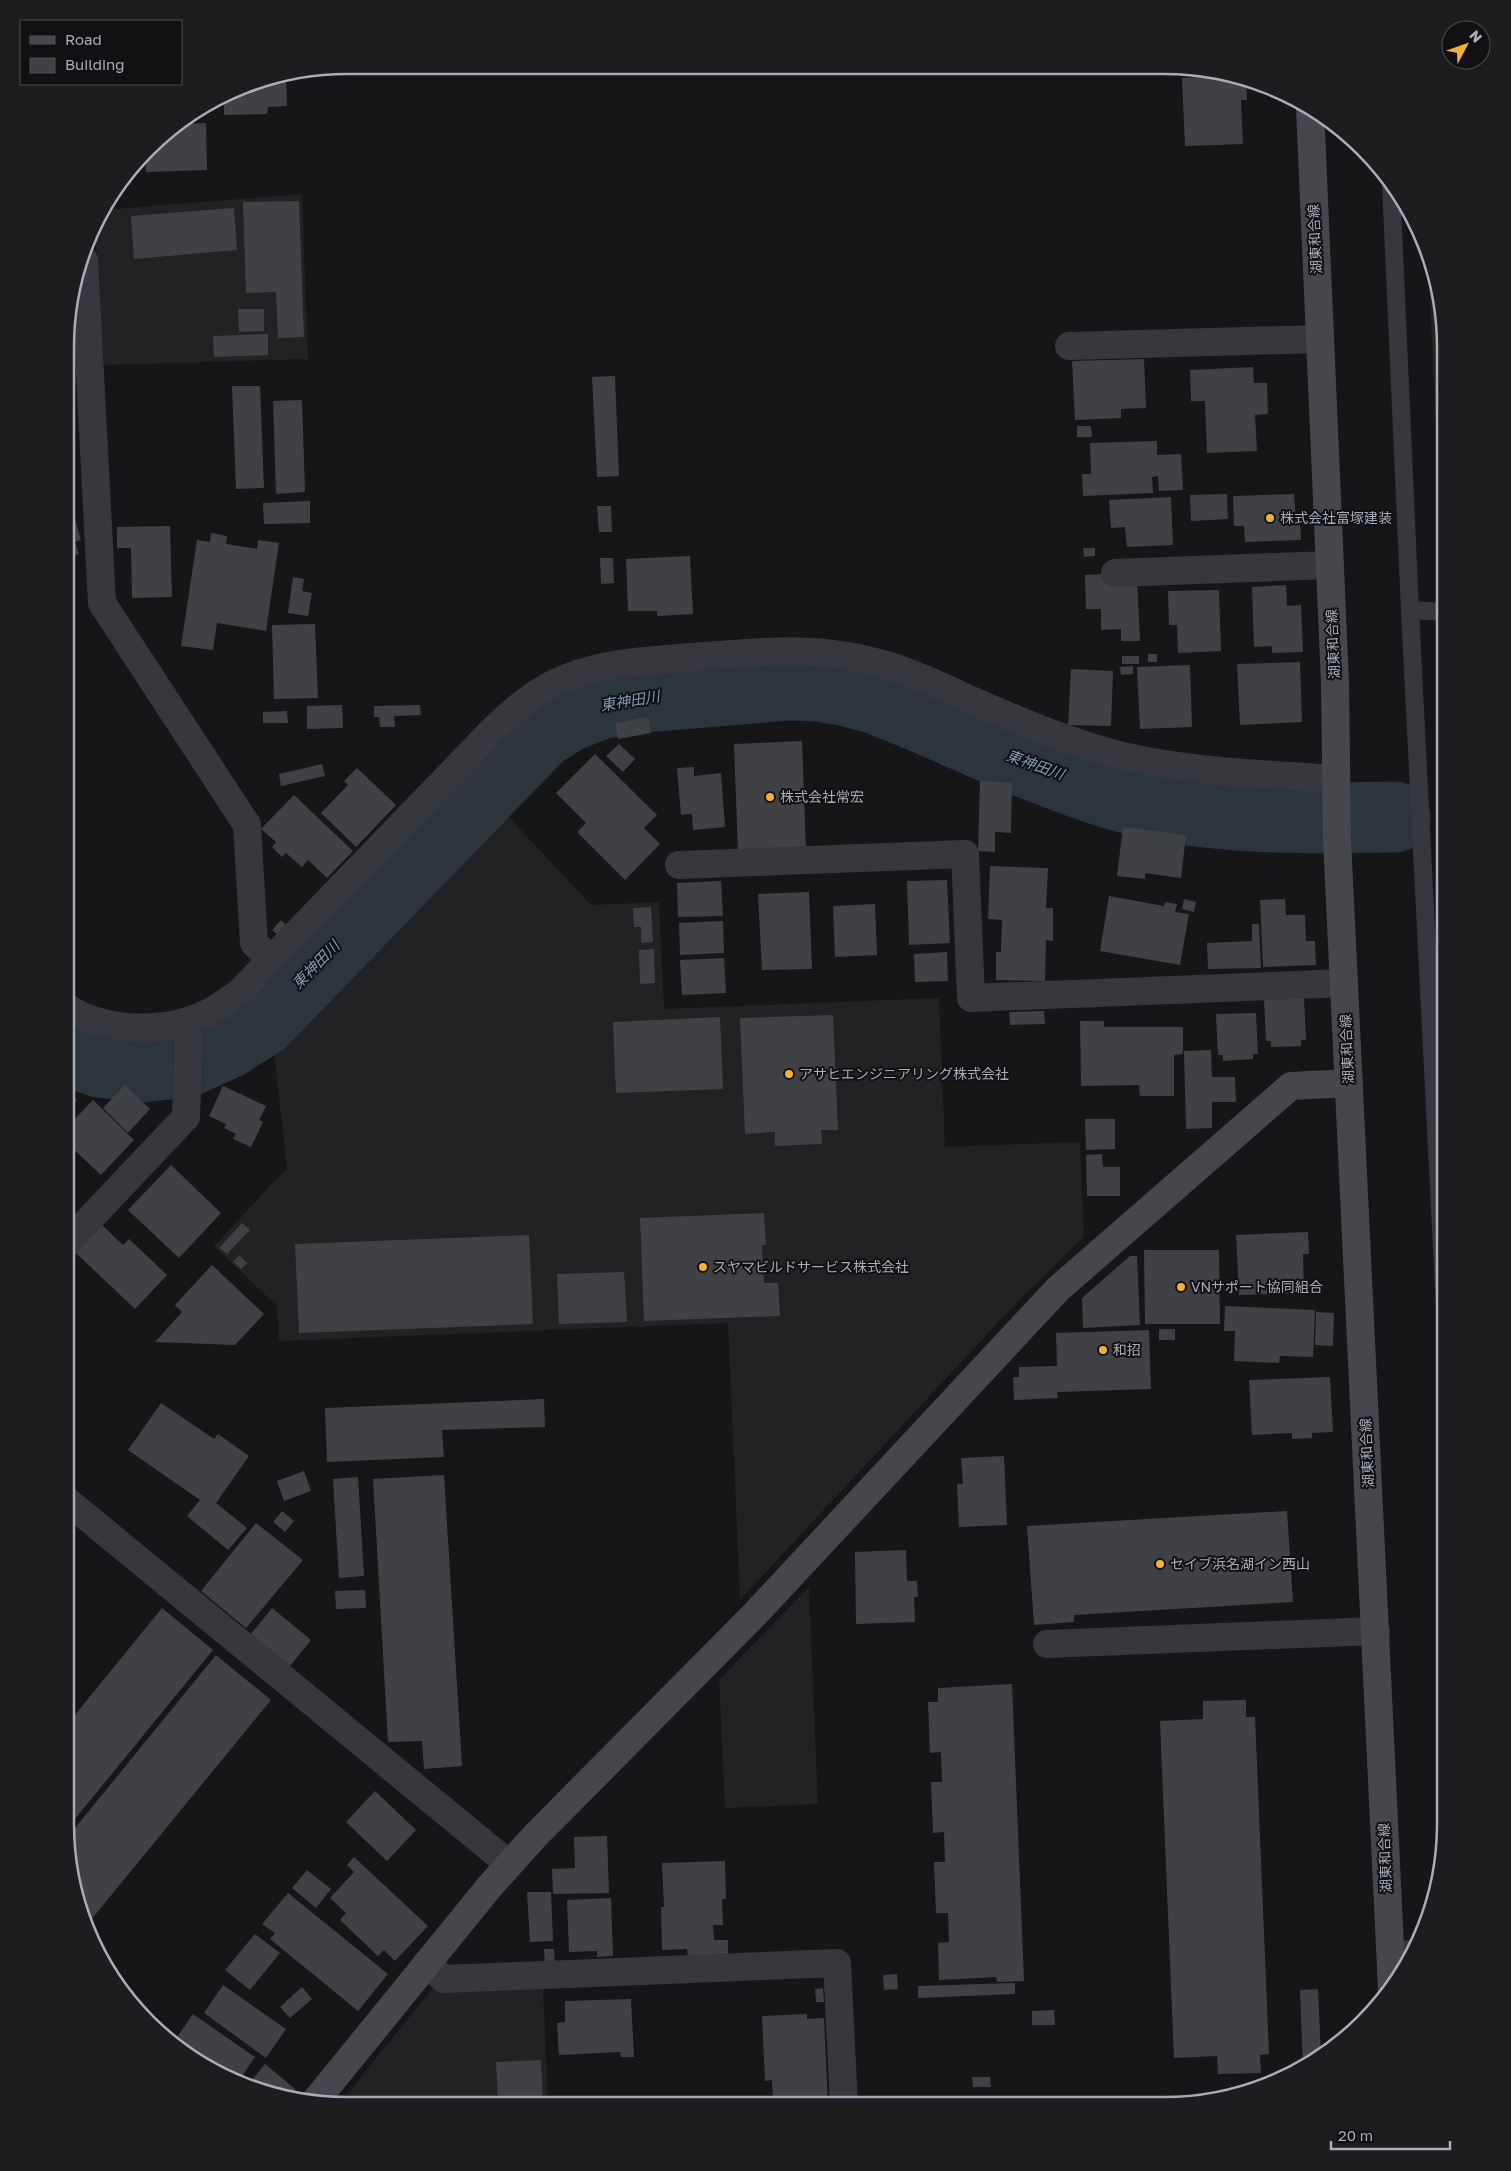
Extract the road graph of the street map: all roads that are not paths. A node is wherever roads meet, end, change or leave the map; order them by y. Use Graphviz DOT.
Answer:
graph roads {
  1 [pos="1310,116"];
  2 [pos="1392,196"];
  3 [pos="85,271"];
  4 [pos="1320,339"];
  5 [pos="1069,346"];
  6 [pos="1329,565"];
  7 [pos="1115,573"];
  8 [pos="1410,610"];
  9 [pos="1437,612"];
  10 [pos="1336,784"];
  11 [pos="679,865"];
  12 [pos="272,960"];
  13 [pos="1344,983"];
  14 [pos="74,1012"];
  15 [pos="186,1028"];
  16 [pos="1349,1083"];
  17 [pos="1437,1098"];
  18 [pos="74,1236"];
  19 [pos="74,1507"];
  20 [pos="1376,1631"];
  21 [pos="1047,1644"];
  22 [pos="509,1864"];
  23 [pos="1402,1949"];
  24 [pos="426,1964"];
  25 [pos="1398,1966"];
  26 [pos="319,2096"];
  27 [pos="844,2097"];
  1 -- 4 [label="main road, 湖東和合線"];
  2 -- 8 [label="lane"];
  3 -- 12 [label="street"];
  4 -- 5 [label="street"];
  4 -- 6 [label="main road, 湖東和合線"];
  6 -- 7 [label="street"];
  6 -- 10 [label="main road, 湖東和合線"];
  8 -- 9 [label="lane"];
  8 -- 17 [label="lane"];
  10 -- 12 [label="street"];
  10 -- 13 [label="main road, 湖東和合線"];
  11 -- 13 [label="street"];
  12 -- 15 [label="street"];
  13 -- 16 [label="main road, 湖東和合線"];
  14 -- 15 [label="street"];
  15 -- 18 [label="street"];
  16 -- 20 [label="main road, 湖東和合線"];
  16 -- 22 [label="main road"];
  19 -- 22 [label="street"];
  20 -- 21 [label="street"];
  20 -- 23 [label="main road, 湖東和合線"];
  22 -- 24 [label="main road"];
  23 -- 25 [label="main road, 湖東和合線"];
  24 -- 26 [label="main road"];
  24 -- 27 [label="street"];
}
